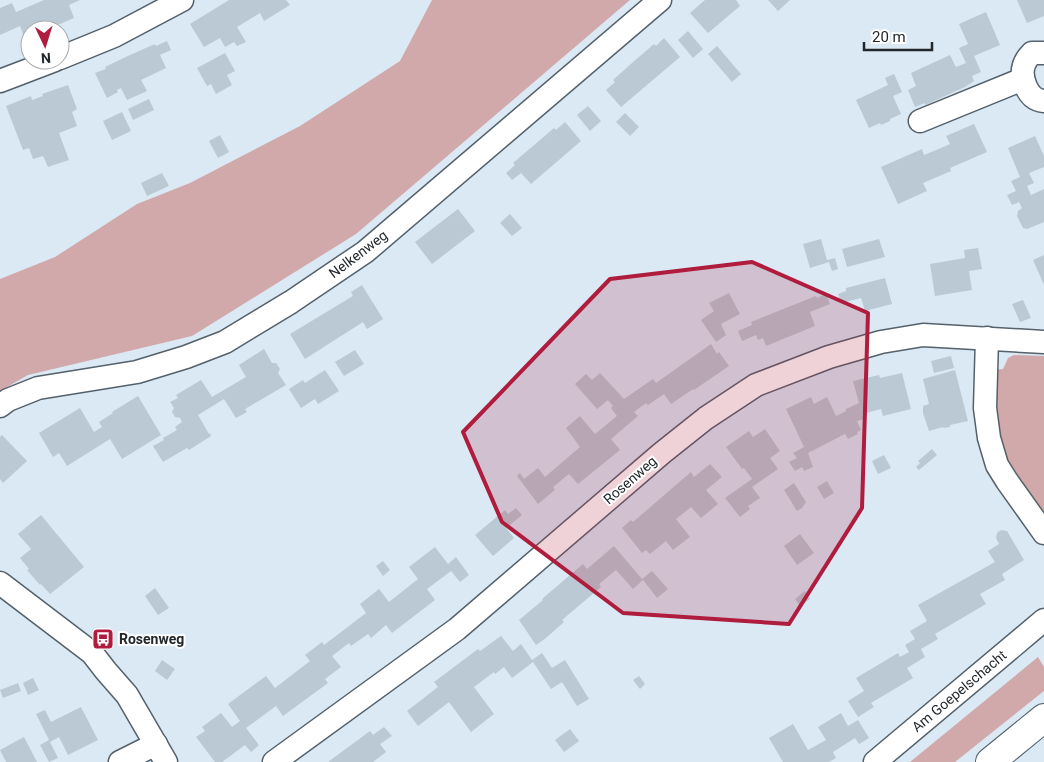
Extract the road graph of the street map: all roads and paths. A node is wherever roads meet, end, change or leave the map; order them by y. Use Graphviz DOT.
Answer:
graph roads {
  1 [pos="182,0"];
  2 [pos="660,0"];
  3 [pos="1044,53"];
  4 [pos="70,54"];
  5 [pos="29,70"];
  6 [pos="1022,79"];
  7 [pos="0,81"];
  8 [pos="1044,101"];
  9 [pos="920,121"];
  10 [pos="987,338"];
  11 [pos="1044,342"];
  12 [pos="0,406"];
  13 [pos="1044,533"];
  14 [pos="0,583"];
  15 [pos="1044,620"];
  16 [pos="1044,718"];
  17 [pos="161,753"];
  18 [pos="120,762"];
  19 [pos="274,762"];
  20 [pos="875,762"];
  21 [pos="990,762"];
  1 -- 4 [label="street"];
  2 -- 12 [label="street, Nelkenweg"];
  3 -- 6 [label="street"];
  5 -- 7 [label="street"];
  6 -- 8 [label="street"];
  6 -- 9 [label="street"];
  10 -- 11 [label="street, Rosenweg"];
  10 -- 13 [label="street"];
  10 -- 19 [label="street, Rosenweg"];
  14 -- 17 [label="street"];
  15 -- 20 [label="street, Am Goepelschacht"];
  16 -- 21 [label="street"];
  17 -- 18 [label="street"];
}
